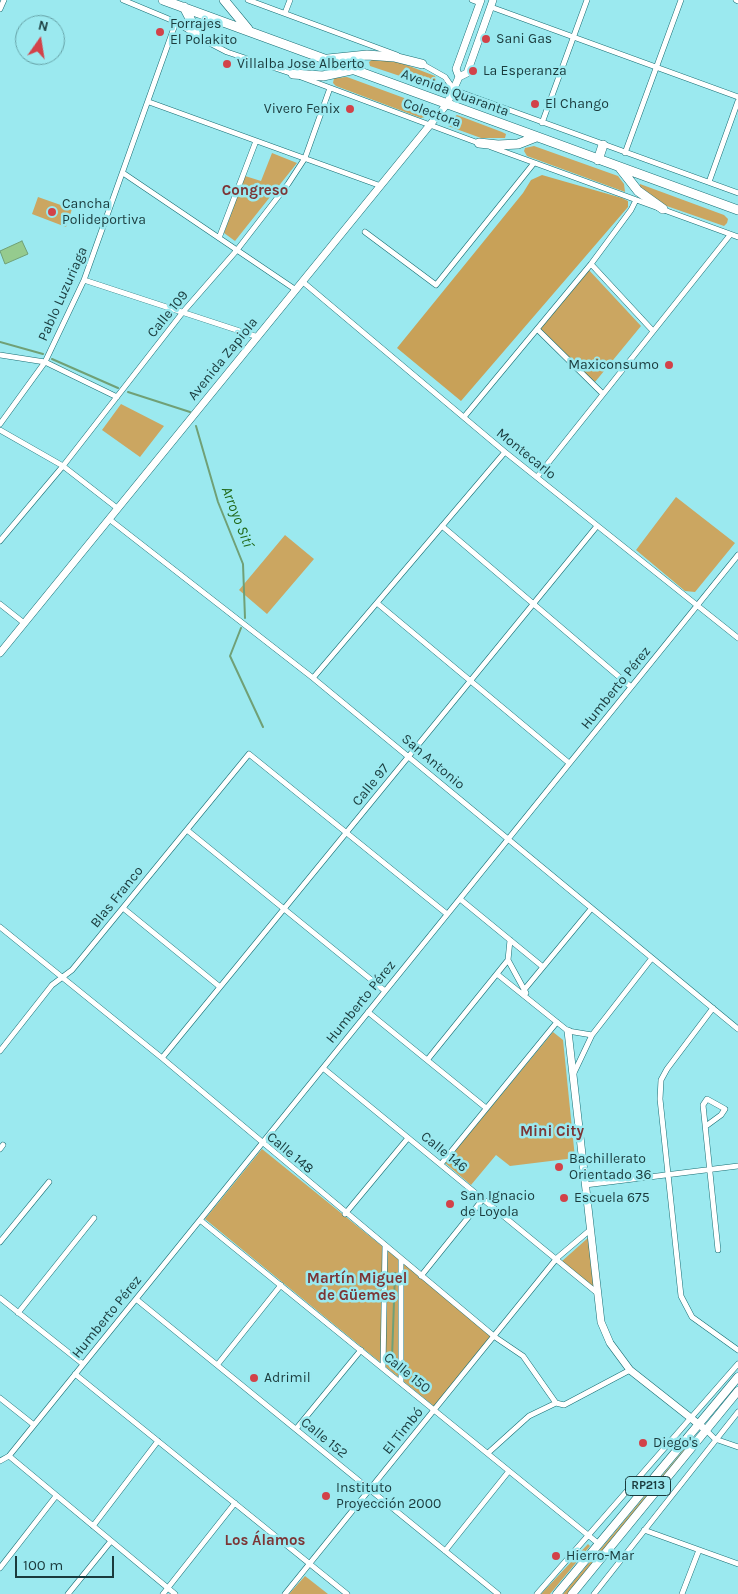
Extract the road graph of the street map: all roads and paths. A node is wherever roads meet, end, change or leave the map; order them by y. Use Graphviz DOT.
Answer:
graph roads {
  1 [pos="4,0"];
  2 [pos="123,0"];
  3 [pos="163,0"];
  4 [pos="224,0"];
  5 [pos="248,0"];
  6 [pos="290,0"];
  7 [pos="472,0"];
  8 [pos="587,0"];
  9 [pos="681,0"];
  10 [pos="481,2"];
  11 [pos="492,3"];
  12 [pos="184,8"];
  13 [pos="0,9"];
  14 [pos="285,13"];
  15 [pos="176,22"];
  16 [pos="252,32"];
  17 [pos="574,37"];
  18 [pos="200,38"];
  19 [pos="326,60"];
  20 [pos="422,64"];
  21 [pos="657,67"];
  22 [pos="352,70"];
  23 [pos="292,74"];
  24 [pos="459,77"];
  25 [pos="330,88"];
  26 [pos="454,90"];
  27 [pos="738,96"];
  28 [pos="738,101"];
  29 [pos="149,102"];
  30 [pos="447,104"];
  31 [pos="542,123"];
  32 [pos="430,125"];
  33 [pos="536,137"];
  34 [pos="256,141"];
  35 [pos="478,143"];
  36 [pos="603,145"];
  37 [pos="625,153"];
  38 [pos="306,158"];
  39 [pos="598,160"];
  40 [pos="534,163"];
  41 [pos="620,168"];
  42 [pos="123,173"];
  43 [pos="709,182"];
  44 [pos="381,186"];
  45 [pos="738,192"];
  46 [pos="636,200"];
  47 [pos="663,209"];
  48 [pos="738,210"];
  49 [pos="365,232"];
  50 [pos="730,235"];
  51 [pos="738,237"];
  52 [pos="219,238"];
  53 [pos="237,250"];
  54 [pos="591,264"];
  55 [pos="84,280"];
  56 [pos="303,282"];
  57 [pos="296,290"];
  58 [pos="183,312"];
  59 [pos="537,329"];
  60 [pos="653,331"];
  61 [pos="258,336"];
  62 [pos="0,355"];
  63 [pos="45,362"];
  64 [pos="603,394"];
  65 [pos="117,397"];
  66 [pos="464,417"];
  67 [pos="0,424"];
  68 [pos="0,430"];
  69 [pos="505,452"];
  70 [pos="63,466"];
  71 [pos="537,477"];
  72 [pos="117,508"];
  73 [pos="109,519"];
  74 [pos="442,526"];
  75 [pos="597,526"];
  76 [pos="0,541"];
  77 [pos="738,555"];
  78 [pos="377,603"];
  79 [pos="534,603"];
  80 [pos="0,604"];
  81 [pos="697,606"];
  82 [pos="24,622"];
  83 [pos="738,638"];
  84 [pos="0,653"];
  85 [pos="314,678"];
  86 [pos="471,680"];
  87 [pos="631,687"];
  88 [pos="409,756"];
  89 [pos="570,763"];
  90 [pos="187,830"];
  91 [pos="346,832"];
  92 [pos="508,840"];
  93 [pos="460,899"];
  94 [pos="123,908"];
  95 [pos="284,909"];
  96 [pos="591,909"];
  97 [pos="447,914"];
  98 [pos="0,927"];
  99 [pos="510,940"];
  100 [pos="652,958"];
  101 [pos="508,960"];
  102 [pos="543,967"];
  103 [pos="497,974"];
  104 [pos="62,978"];
  105 [pos="220,987"];
  106 [pos="524,990"];
  107 [pos="385,991"];
  108 [pos="529,1000"];
  109 [pos="713,1008"];
  110 [pos="368,1012"];
  111 [pos="557,1022"];
  112 [pos="738,1029"];
  113 [pos="568,1031"];
  114 [pos="592,1035"];
  115 [pos="0,1051"];
  116 [pos="162,1058"];
  117 [pos="428,1059"];
  118 [pos="323,1068"];
  119 [pos="573,1075"];
  120 [pos="486,1108"];
  121 [pos="706,1126"];
  122 [pos="408,1138"];
  123 [pos="262,1143"];
  124 [pos="441,1164"];
  125 [pos="738,1166"];
  126 [pos="710,1169"];
  127 [pos="666,1175"];
  128 [pos="49,1182"];
  129 [pos="585,1185"];
  130 [pos="483,1199"];
  131 [pos="345,1214"];
  132 [pos="94,1218"];
  133 [pos="200,1220"];
  134 [pos="590,1230"];
  135 [pos="0,1242"];
  136 [pos="385,1246"];
  137 [pos="718,1250"];
  138 [pos="557,1258"];
  139 [pos="401,1259"];
  140 [pos="421,1276"];
  141 [pos="281,1285"];
  142 [pos="596,1292"];
  143 [pos="0,1298"];
  144 [pos="136,1299"];
  145 [pos="18,1312"];
  146 [pos="495,1337"];
  147 [pos="360,1350"];
  148 [pos="738,1350"];
  149 [pos="83,1364"];
  150 [pos="218,1364"];
  151 [pos="738,1364"];
  152 [pos="383,1368"];
  153 [pos="630,1370"];
  154 [pos="75,1374"];
  155 [pos="738,1378"];
  156 [pos="401,1383"];
  157 [pos="738,1392"];
  158 [pos="0,1398"];
  159 [pos="556,1403"];
  160 [pos="435,1410"];
  161 [pos="738,1412"];
  162 [pos="691,1418"];
  163 [pos="34,1425"];
  164 [pos="700,1425"];
  165 [pos="296,1429"];
  166 [pos="706,1430"];
  167 [pos="715,1439"];
  168 [pos="158,1441"];
  169 [pos="738,1448"];
  170 [pos="488,1454"];
  171 [pos="9,1456"];
  172 [pos="0,1461"];
  173 [pos="509,1471"];
  174 [pos="370,1490"];
  175 [pos="56,1496"];
  176 [pos="235,1503"];
  177 [pos="93,1526"];
  178 [pos="644,1530"];
  179 [pos="588,1534"];
  180 [pos="110,1541"];
  181 [pos="599,1544"];
  182 [pos="445,1550"];
  183 [pos="699,1550"];
  184 [pos="310,1564"];
  185 [pos="738,1564"];
  186 [pos="0,1568"];
  187 [pos="168,1588"];
  188 [pos="68,1594"];
  189 [pos="163,1594"];
  190 [pos="174,1594"];
  191 [pos="285,1594"];
  192 [pos="347,1594"];
  193 [pos="498,1594"];
  194 [pos="537,1594"];
  195 [pos="557,1594"];
  196 [pos="572,1594"];
  197 [pos="594,1594"];
  198 [pos="682,1594"];
  1 -- 13 [label="street"];
  2 -- 15 [label="street, Colectora"];
  3 -- 12 [label="highway, Avenida Quaranta"];
  4 -- 16 [label="highway"];
  5 -- 14 [label="street"];
  6 -- 14 [label="street"];
  7 -- 10 [label="street"];
  8 -- 17 [label="street"];
  9 -- 21 [label="street"];
  10 -- 24 [label="main road, Avenida Zapiola"];
  11 -- 17 [label="street"];
  11 -- 24 [label="main road, Avenida Zapiola"];
  12 -- 16 [label="highway, Avenida Quaranta"];
  12 -- 18 [label="highway"];
  14 -- 20 [label="street"];
  15 -- 18 [label="street, Colectora"];
  15 -- 29 [label="street, Pablo Luzuriaga"];
  16 -- 19 [label="highway, Avenida Quaranta"];
  17 -- 21 [label="street"];
  17 -- 31 [label="street"];
  18 -- 23 [label="street, Colectora"];
  19 -- 20 [label="highway"];
  19 -- 22 [label="highway, Avenida Quaranta"];
  20 -- 26 [label="street"];
  21 -- 27 [label="street"];
  21 -- 37 [label="street"];
  22 -- 23 [label="highway"];
  22 -- 30 [label="highway, Avenida Quaranta"];
  23 -- 25 [label="street, Colectora"];
  24 -- 26 [label="main road, Avenida Zapiola"];
  25 -- 32 [label="street, Colectora"];
  25 -- 38 [label="street, Calle 109"];
  26 -- 30 [label="main road, Avenida Zapiola"];
  26 -- 31 [label="street"];
  28 -- 43 [label="street"];
  29 -- 34 [label="street"];
  29 -- 42 [label="street, Pablo Luzuriaga"];
  30 -- 32 [label="main road, Avenida Zapiola"];
  30 -- 33 [label="highway, Avenida Quaranta"];
  31 -- 36 [label="street"];
  32 -- 35 [label="street, Colectora"];
  32 -- 44 [label="main road, Avenida Zapiola"];
  33 -- 35 [label="highway"];
  33 -- 39 [label="highway, Avenida Quaranta"];
  34 -- 38 [label="street"];
  34 -- 52 [label="street"];
  35 -- 40 [label="street, Colectora"];
  36 -- 37 [label="street"];
  36 -- 39 [label="highway"];
  37 -- 43 [label="street"];
  38 -- 44 [label="street"];
  38 -- 53 [label="street, Calle 109"];
  39 -- 41 [label="highway, Avenida Quaranta"];
  40 -- 46 [label="street, Colectora"];
  40 -- 49 [label="street"];
  41 -- 47 [label="highway"];
  41 -- 48 [label="highway, Avenida Quaranta"];
  42 -- 52 [label="street"];
  42 -- 55 [label="street, Pablo Luzuriaga"];
  43 -- 45 [label="street"];
  44 -- 56 [label="main road, Avenida Zapiola"];
  46 -- 47 [label="street, Colectora"];
  46 -- 54 [label="street"];
  47 -- 50 [label="street, Colectora"];
  50 -- 51 [label="street, Colectora"];
  50 -- 60 [label="street"];
  52 -- 53 [label="street"];
  53 -- 57 [label="street"];
  53 -- 58 [label="street, Calle 109"];
  54 -- 59 [label="street"];
  54 -- 60 [label="street"];
  55 -- 58 [label="street"];
  55 -- 63 [label="street, Pablo Luzuriaga"];
  56 -- 57 [label="main road, Avenida Zapiola"];
  56 -- 66 [label="street, Montecarlo"];
  57 -- 61 [label="main road, Avenida Zapiola"];
  58 -- 61 [label="street"];
  58 -- 65 [label="street, Calle 109"];
  59 -- 64 [label="street"];
  59 -- 66 [label="street"];
  60 -- 64 [label="street"];
  61 -- 72 [label="main road, Avenida Zapiola"];
  62 -- 63 [label="street"];
  63 -- 65 [label="street"];
  63 -- 67 [label="street, Pablo Luzuriaga"];
  64 -- 71 [label="street"];
  65 -- 70 [label="street, Calle 109"];
  66 -- 69 [label="street, Montecarlo"];
  68 -- 70 [label="street"];
  69 -- 71 [label="street, Montecarlo"];
  69 -- 74 [label="street"];
  70 -- 72 [label="street"];
  70 -- 76 [label="street, Calle 109"];
  71 -- 75 [label="street, Montecarlo"];
  72 -- 73 [label="main road, Avenida Zapiola"];
  73 -- 82 [label="main road, Avenida Zapiola"];
  73 -- 85 [label="street, San Antonio"];
  74 -- 78 [label="street"];
  74 -- 79 [label="street"];
  75 -- 79 [label="street, Calle 97"];
  75 -- 81 [label="street, Montecarlo"];
  77 -- 81 [label="street, Humberto Pérez"];
  78 -- 85 [label="street"];
  78 -- 86 [label="street"];
  79 -- 86 [label="street, Calle 97"];
  79 -- 87 [label="street"];
  80 -- 82 [label="street"];
  81 -- 83 [label="street, Montecarlo"];
  81 -- 87 [label="street, Humberto Pérez"];
  82 -- 84 [label="main road, Avenida Zapiola"];
  85 -- 88 [label="street, San Antonio"];
  86 -- 88 [label="street, Calle 97"];
  86 -- 89 [label="street"];
  87 -- 89 [label="street, Humberto Pérez"];
  88 -- 91 [label="street, Calle 97"];
  88 -- 92 [label="street, San Antonio"];
  89 -- 92 [label="street, Humberto Pérez"];
  90 -- 91 [label="street, Blas Franco"];
  90 -- 94 [label="street, Blas Franco"];
  90 -- 95 [label="street"];
  91 -- 95 [label="street, Calle 97"];
  91 -- 97 [label="street"];
  92 -- 93 [label="street, Humberto Pérez"];
  92 -- 96 [label="street, San Antonio"];
  93 -- 97 [label="street, Humberto Pérez"];
  93 -- 99 [label="street"];
  94 -- 104 [label="street, Blas Franco"];
  94 -- 105 [label="street"];
  95 -- 105 [label="street, Calle 97"];
  95 -- 107 [label="street"];
  96 -- 100 [label="street, San Antonio"];
  96 -- 102 [label="street"];
  97 -- 107 [label="street, Humberto Pérez"];
  98 -- 104 [label="street, Calle 148"];
  99 -- 101 [label="street"];
  99 -- 102 [label="street"];
  100 -- 109 [label="street, San Antonio"];
  100 -- 114 [label="street"];
  101 -- 103 [label="street"];
  101 -- 106 [label="street"];
  102 -- 106 [label="street"];
  103 -- 108 [label="street"];
  103 -- 117 [label="street"];
  104 -- 115 [label="street, Blas Franco"];
  104 -- 116 [label="street, Calle 148"];
  105 -- 116 [label="street, Calle 97"];
  106 -- 108 [label="street"];
  107 -- 110 [label="street, Humberto Pérez"];
  108 -- 111 [label="street"];
  109 -- 112 [label="street, San Antonio"];
  109 -- 127 [label="street"];
  110 -- 117 [label="street"];
  110 -- 118 [label="street, Humberto Pérez"];
  111 -- 113 [label="street"];
  111 -- 120 [label="street"];
  113 -- 114 [label="street"];
  113 -- 119 [label="main road"];
  114 -- 119 [label="street"];
  116 -- 123 [label="street, Calle 148"];
  117 -- 120 [label="street"];
  118 -- 122 [label="street, Calle 146"];
  118 -- 123 [label="street, Humberto Pérez"];
  119 -- 129 [label="main road"];
  120 -- 124 [label="street"];
  121 -- 121 [label="street"];
  121 -- 126 [label="street"];
  122 -- 124 [label="street, Calle 146"];
  122 -- 131 [label="street"];
  123 -- 131 [label="street, Calle 148"];
  123 -- 133 [label="street, Humberto Pérez"];
  124 -- 130 [label="street, Calle 146"];
  125 -- 126 [label="street"];
  126 -- 127 [label="street"];
  126 -- 137 [label="street"];
  127 -- 129 [label="street"];
  127 -- 148 [label="street"];
  128 -- 135 [label="street"];
  129 -- 134 [label="main road"];
  130 -- 138 [label="street, Calle 146"];
  130 -- 140 [label="street"];
  131 -- 136 [label="street, Calle 148"];
  132 -- 145 [label="street"];
  133 -- 141 [label="street, Calle 150"];
  133 -- 144 [label="street, Humberto Pérez"];
  134 -- 138 [label="street, El Timbó"];
  134 -- 142 [label="main road"];
  136 -- 139 [label="street, Calle 148"];
  136 -- 152 [label="street"];
  138 -- 142 [label="street, Calle 146"];
  138 -- 146 [label="street, El Timbó"];
  139 -- 140 [label="street, Calle 148"];
  139 -- 156 [label="street"];
  140 -- 146 [label="street, Calle 148"];
  141 -- 147 [label="street, Calle 150"];
  141 -- 150 [label="street"];
  142 -- 153 [label="main road"];
  143 -- 145 [label="street"];
  144 -- 149 [label="street, Humberto Pérez"];
  144 -- 150 [label="street, Calle 152"];
  145 -- 149 [label="street"];
  146 -- 159 [label="street, Calle 148"];
  146 -- 160 [label="street, El Timbó"];
  147 -- 152 [label="street, Calle 150"];
  147 -- 165 [label="street"];
  149 -- 154 [label="street, Humberto Pérez"];
  150 -- 165 [label="street, Calle 152"];
  151 -- 162 [label="street"];
  152 -- 156 [label="street, Calle 150"];
  153 -- 159 [label="street"];
  153 -- 162 [label="main road"];
  154 -- 163 [label="street, Humberto Pérez"];
  154 -- 168 [label="street"];
  155 -- 164 [label="main road, RP213"];
  156 -- 160 [label="street, Calle 150"];
  157 -- 166 [label="main road, RP213"];
  158 -- 163 [label="street"];
  159 -- 170 [label="street"];
  160 -- 170 [label="street, Calle 150"];
  160 -- 174 [label="street, El Timbó"];
  161 -- 167 [label="street"];
  162 -- 164 [label="main road"];
  162 -- 179 [label="street"];
  163 -- 171 [label="street, Humberto Pérez"];
  164 -- 166 [label="main road"];
  164 -- 181 [label="main road, RP213"];
  165 -- 174 [label="street, Calle 152"];
  166 -- 167 [label="street"];
  166 -- 196 [label="main road, RP213"];
  167 -- 169 [label="street"];
  167 -- 178 [label="street"];
  168 -- 176 [label="street"];
  168 -- 177 [label="street"];
  170 -- 173 [label="street, Calle 150"];
  171 -- 172 [label="street, Humberto Pérez"];
  171 -- 175 [label="street"];
  173 -- 179 [label="street, Calle 150"];
  173 -- 182 [label="street"];
  174 -- 182 [label="street, Calle 152"];
  174 -- 184 [label="street, El Timbó"];
  175 -- 177 [label="street"];
  175 -- 186 [label="street"];
  176 -- 184 [label="street"];
  176 -- 187 [label="street"];
  177 -- 180 [label="street"];
  178 -- 183 [label="street"];
  178 -- 197 [label="street"];
  179 -- 181 [label="street, Calle 150"];
  179 -- 194 [label="street"];
  180 -- 187 [label="street"];
  180 -- 188 [label="street"];
  181 -- 195 [label="main road, RP213"];
  182 -- 193 [label="street, Calle 152"];
  183 -- 185 [label="street"];
  183 -- 198 [label="street"];
  184 -- 191 [label="street, El Timbó"];
  184 -- 192 [label="street"];
  187 -- 189 [label="street"];
  187 -- 190 [label="street"];
}
